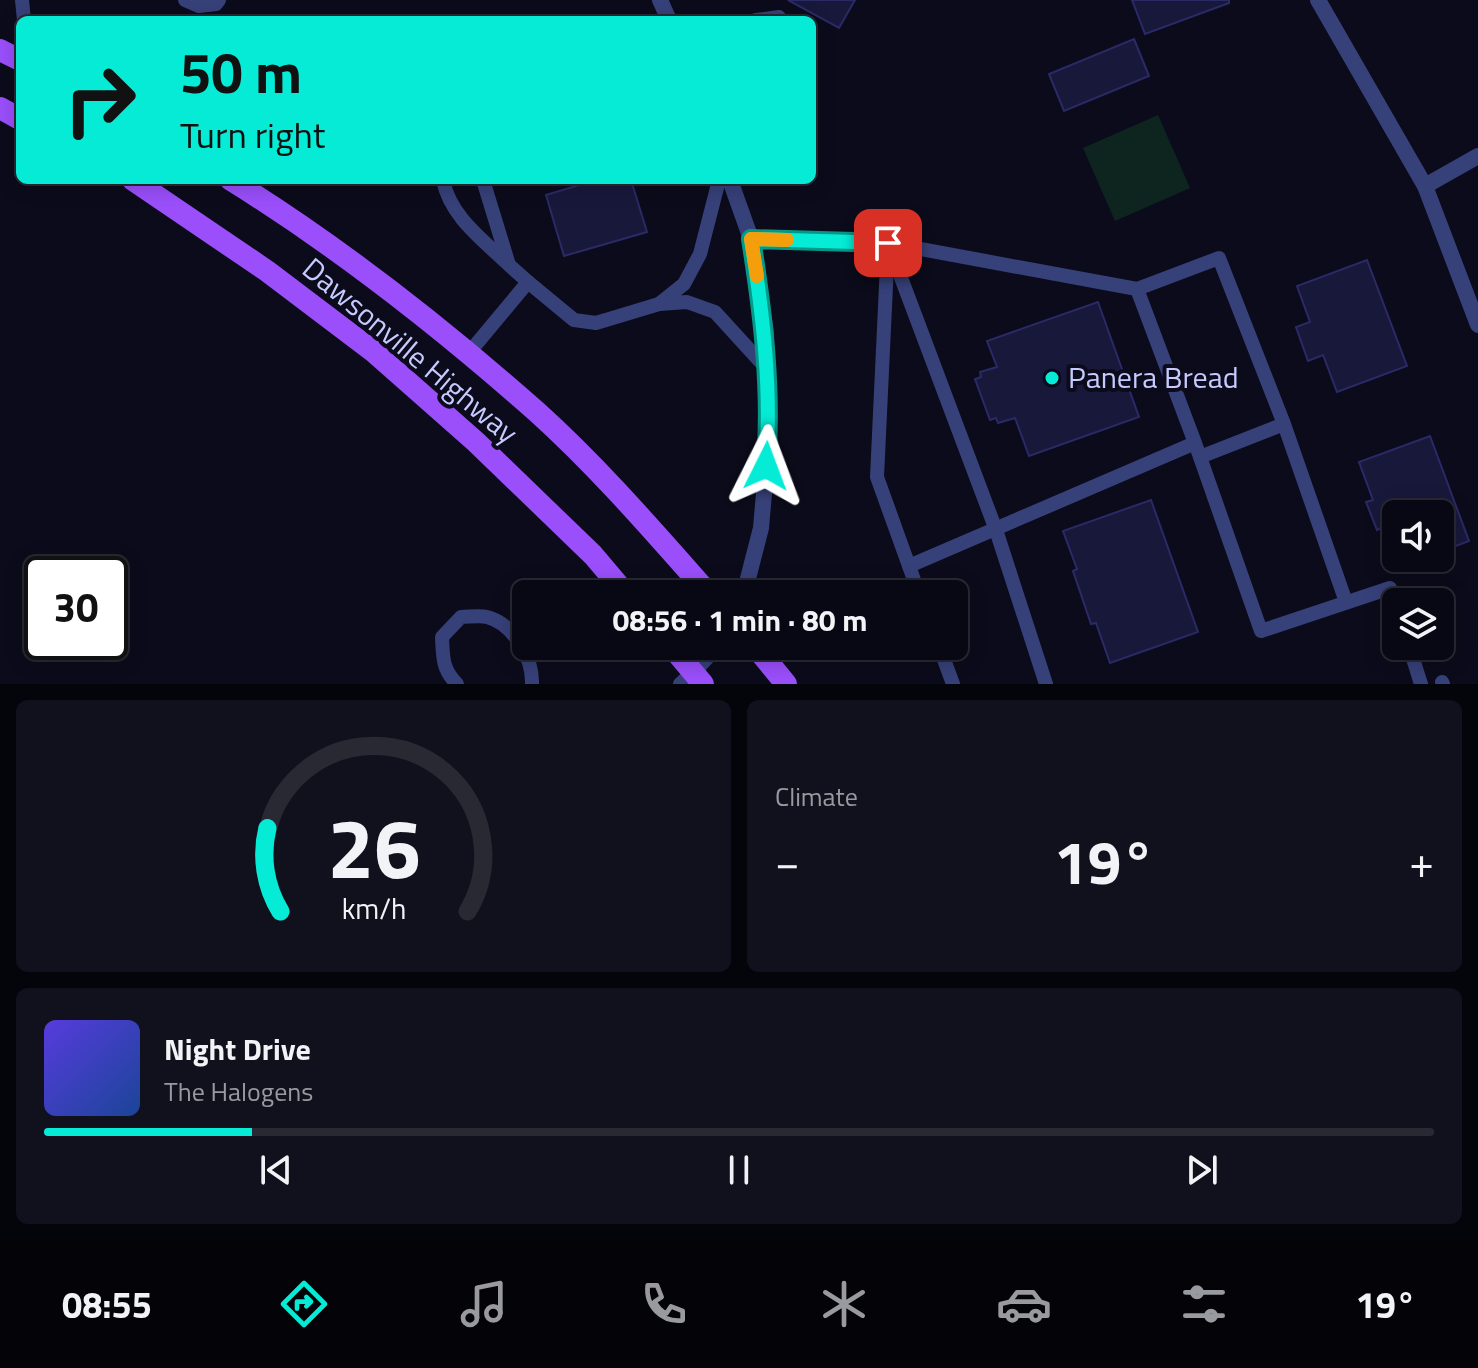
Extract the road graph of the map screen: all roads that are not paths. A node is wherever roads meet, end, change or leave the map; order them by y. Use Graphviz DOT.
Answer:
graph roads {
  1 [pos="185,0"];
  2 [pos="219,0"];
  3 [pos="1318,0"];
  4 [pos="1478,156"];
  5 [pos="139,184"];
  6 [pos="237,184"];
  7 [pos="444,184"];
  8 [pos="484,184"];
  9 [pos="718,184"];
  10 [pos="731,184"];
  11 [pos="1425,186"];
  12 [pos="751,239"];
  13 [pos="888,243"];
  14 [pos="509,265"];
  15 [pos="528,282"];
  16 [pos="1137,289"];
  17 [pos="659,304"];
  18 [pos="1478,325"];
  19 [pos="468,354"];
  20 [pos="767,369"];
  21 [pos="1284,424"];
  22 [pos="1198,450"];
  23 [pos="996,530"];
  24 [pos="909,566"];
  25 [pos="614,580"];
  26 [pos="696,580"];
  27 [pos="748,580"];
  28 [pos="914,580"];
  29 [pos="1382,591"];
  30 [pos="1346,602"];
  31 [pos="680,660"];
  32 [pos="707,660"];
  33 [pos="766,660"];
  34 [pos="944,660"];
  35 [pos="1413,660"];
  36 [pos="692,680"];
  37 [pos="457,684"];
  38 [pos="532,684"];
  39 [pos="786,684"];
  40 [pos="953,684"];
  41 [pos="1046,684"];
  42 [pos="1421,684"];
  1 -- 2 [label="lane"];
  3 -- 11 [label="street"];
  4 -- 11 [label="street"];
  5 -- 25 [label="main road, Dawsonville Highway"];
  6 -- 19 [label="main road, Dawsonville Highway"];
  7 -- 14 [label="lane"];
  8 -- 14 [label="lane"];
  9 -- 17 [label="lane"];
  10 -- 12 [label="street"];
  11 -- 18 [label="street"];
  12 -- 13 [label="lane"];
  12 -- 20 [label="street"];
  13 -- 16 [label="lane"];
  13 -- 23 [label="lane"];
  13 -- 24 [label="lane"];
  14 -- 15 [label="lane"];
  15 -- 17 [label="lane"];
  15 -- 19 [label="lane"];
  16 -- 21 [label="lane"];
  16 -- 22 [label="lane"];
  17 -- 20 [label="lane"];
  19 -- 26 [label="main road, Dawsonville Highway"];
  20 -- 27 [label="street"];
  21 -- 22 [label="lane"];
  21 -- 30 [label="lane"];
  22 -- 23 [label="lane"];
  22 -- 30 [label="lane"];
  23 -- 24 [label="lane"];
  23 -- 41 [label="lane"];
  24 -- 28 [label="lane"];
  29 -- 30 [label="lane"];
  31 -- 36 [label="main road"];
  32 -- 36 [label="street"];
  33 -- 39 [label="main road"];
  34 -- 40 [label="lane"];
  35 -- 42 [label="lane"];
  37 -- 38 [label="lane"];
}
